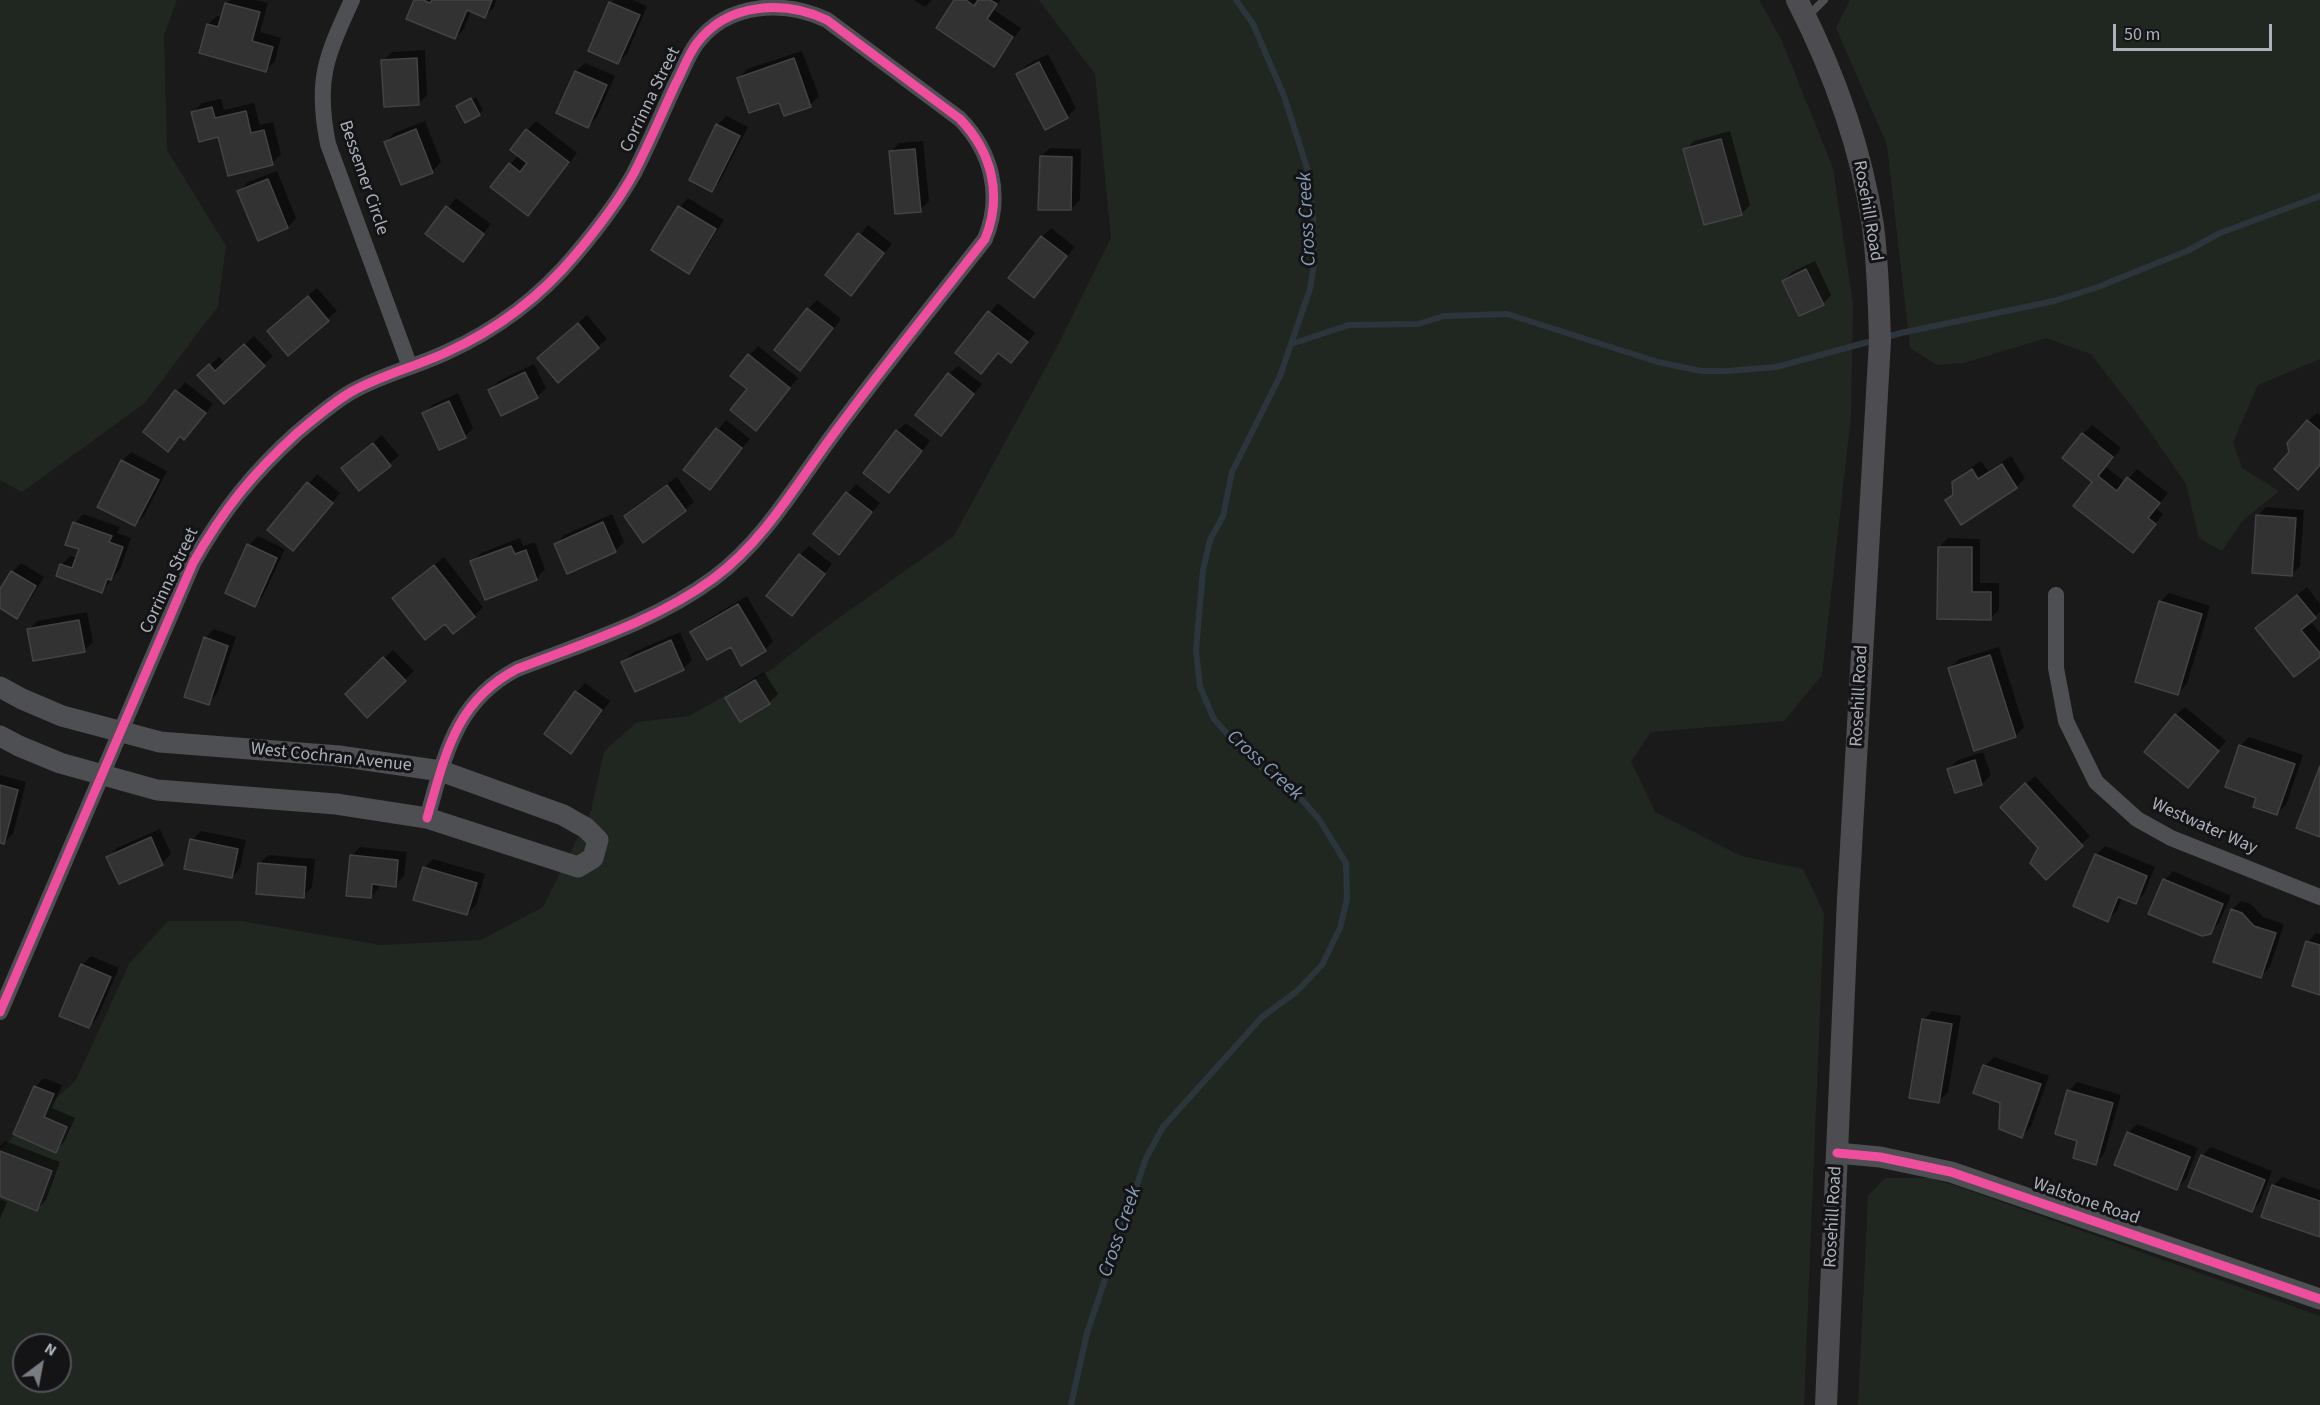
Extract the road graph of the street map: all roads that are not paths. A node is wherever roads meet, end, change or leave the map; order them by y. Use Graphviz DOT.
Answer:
graph roads {
  1 [pos="352,0"];
  2 [pos="1824,0"];
  3 [pos="1801,9"];
  4 [pos="410,368"];
  5 [pos="2056,595"];
  6 [pos="0,687"];
  7 [pos="120,733"];
  8 [pos="0,736"];
  9 [pos="441,771"];
  10 [pos="102,775"];
  11 [pos="427,818"];
  12 [pos="2320,897"];
  13 [pos="0,1012"];
  14 [pos="1837,1153"];
  15 [pos="2320,1299"];
  16 [pos="1826,1405"];
  1 -- 4 [label="street, Bessemer Circle"];
  2 -- 3 [label="lane"];
  3 -- 14 [label="main road, Rosehill Road"];
  4 -- 7 [label="street, Corrinna Street"];
  4 -- 9 [label="street, Corrinna Street"];
  5 -- 12 [label="street, Westwater Way"];
  6 -- 7 [label="street, West Cochran Avenue"];
  7 -- 9 [label="street, West Cochran Avenue"];
  7 -- 10 [label="street, Corrinna Street"];
  8 -- 10 [label="street, West Cochran Avenue"];
  9 -- 11 [label="street, Corrinna Street"];
  9 -- 11 [label="street, West Cochran Avenue"];
  10 -- 11 [label="street, West Cochran Avenue"];
  10 -- 13 [label="street, Corrinna Street"];
  14 -- 15 [label="street, Walstone Road"];
  14 -- 16 [label="main road, Rosehill Road"];
}
